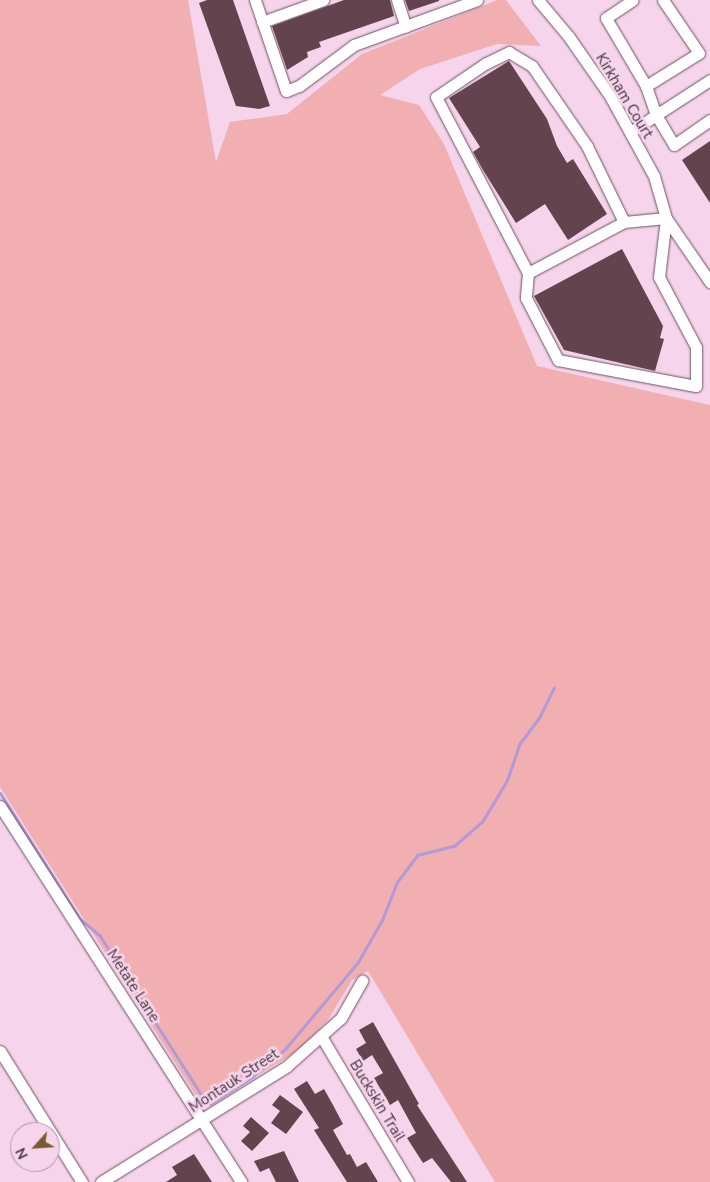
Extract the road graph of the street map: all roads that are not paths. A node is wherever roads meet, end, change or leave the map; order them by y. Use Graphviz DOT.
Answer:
graph roads {
  1 [pos="254,0"];
  2 [pos="323,0"];
  3 [pos="397,0"];
  4 [pos="477,0"];
  5 [pos="538,0"];
  6 [pos="633,0"];
  7 [pos="663,0"];
  8 [pos="262,22"];
  9 [pos="406,27"];
  10 [pos="710,80"];
  11 [pos="646,86"];
  12 [pos="656,116"];
  13 [pos="710,120"];
  14 [pos="630,132"];
  15 [pos="666,218"];
  16 [pos="624,222"];
  17 [pos="528,273"];
  18 [pos="710,282"];
  19 [pos="0,806"];
  20 [pos="362,980"];
  21 [pos="321,1036"];
  22 [pos="0,1051"];
  23 [pos="200,1121"];
  24 [pos="82,1182"];
  25 [pos="101,1182"];
  26 [pos="241,1182"];
  27 [pos="408,1182"];
  1 -- 8 [label="street"];
  2 -- 8 [label="street"];
  3 -- 9 [label="street"];
  4 -- 9 [label="street"];
  5 -- 14 [label="street, Kirkham Court"];
  6 -- 11 [label="street"];
  7 -- 11 [label="street"];
  8 -- 9 [label="street"];
  10 -- 12 [label="street"];
  11 -- 12 [label="street"];
  12 -- 13 [label="street"];
  12 -- 14 [label="street"];
  14 -- 15 [label="street, Kirkham Court"];
  15 -- 16 [label="street"];
  15 -- 17 [label="street"];
  15 -- 18 [label="street"];
  16 -- 17 [label="street"];
  16 -- 17 [label="street"];
  19 -- 23 [label="street, Metate Lane"];
  20 -- 21 [label="street, Montauk Street"];
  21 -- 23 [label="street, Montauk Street"];
  21 -- 27 [label="street, Buckskin Trail"];
  22 -- 24 [label="street"];
  23 -- 25 [label="street, Montauk Street"];
  23 -- 26 [label="street, Metate Lane"];
}
